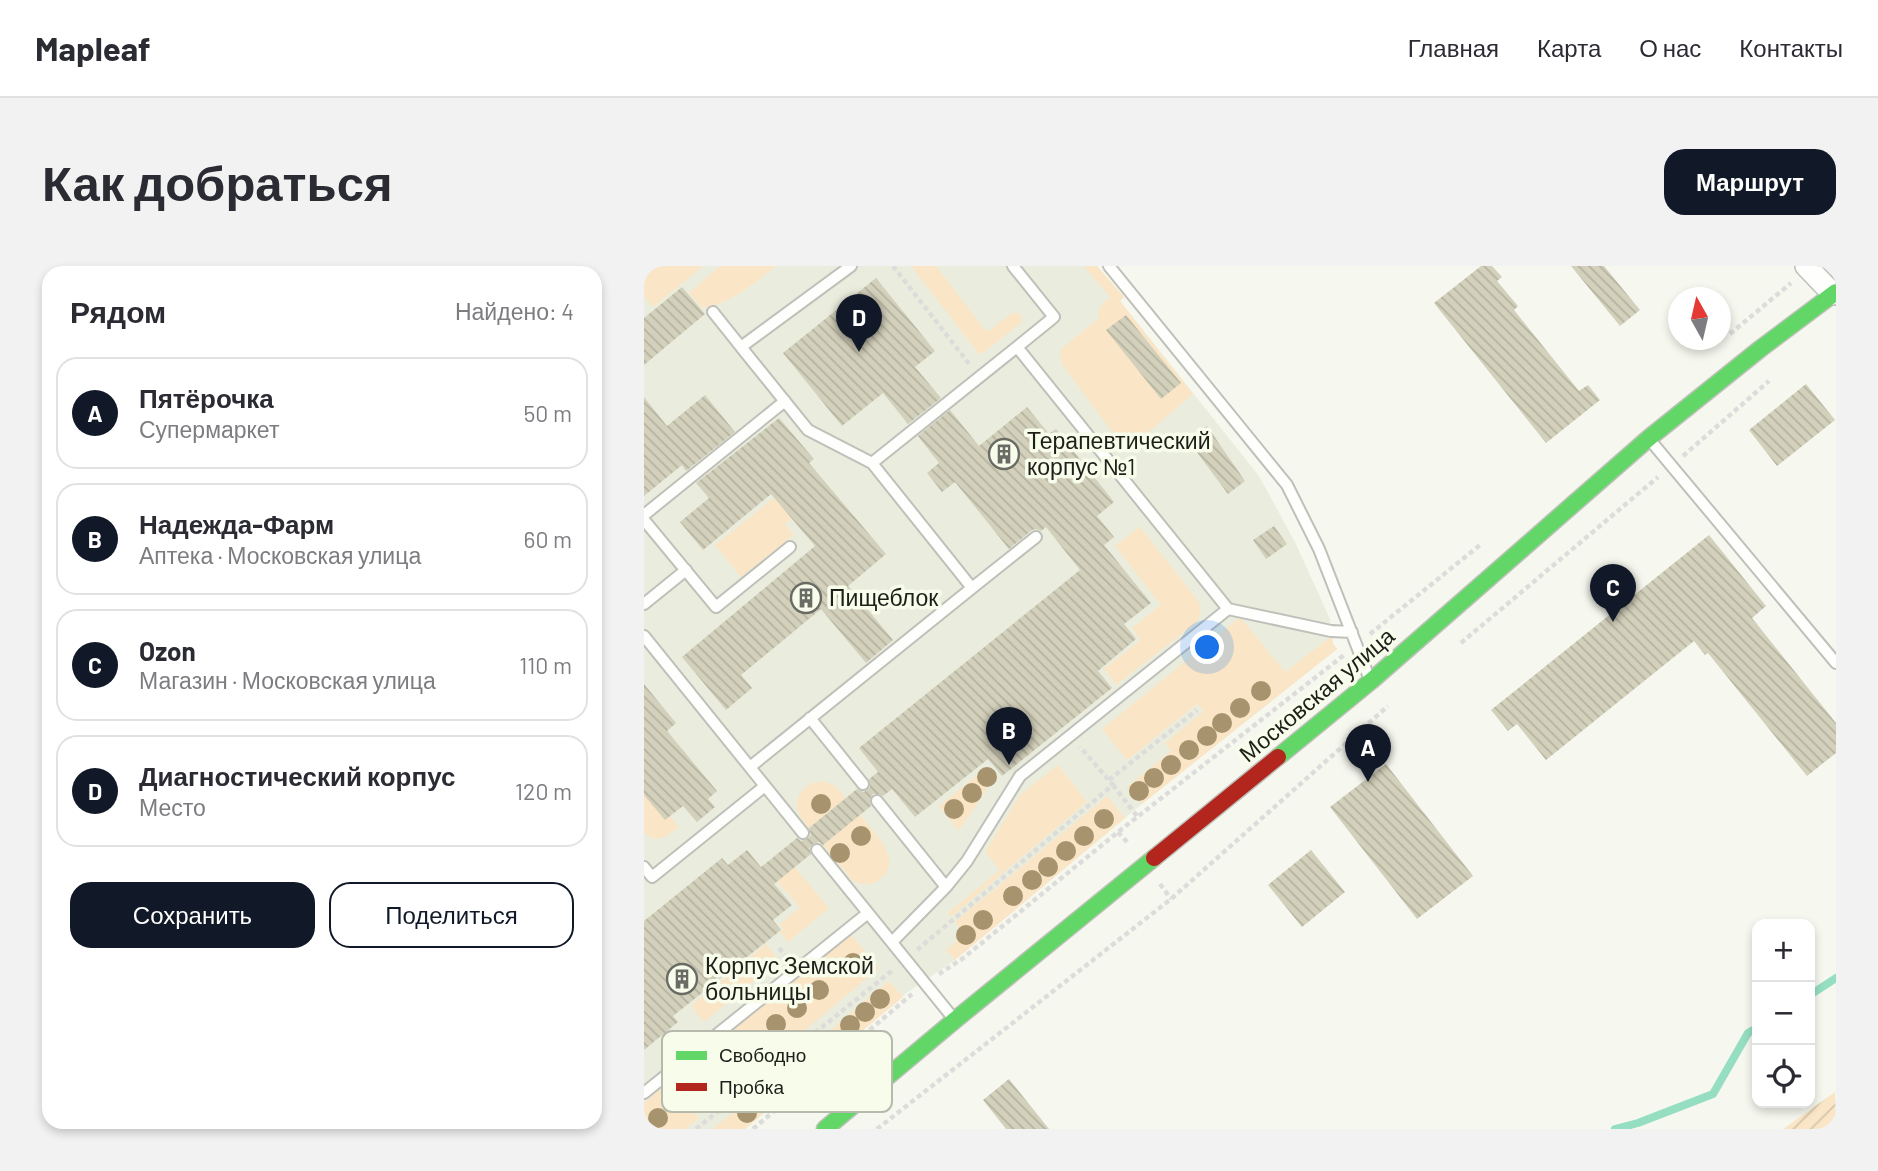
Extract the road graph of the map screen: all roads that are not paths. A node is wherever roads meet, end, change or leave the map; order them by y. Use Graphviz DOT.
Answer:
graph roads {
  1 [pos="851,266"];
  2 [pos="1013,266"];
  3 [pos="1109,266"];
  4 [pos="1806,266"];
  5 [pos="1834,293"];
  6 [pos="713,312"];
  7 [pos="741,347"];
  8 [pos="1017,347"];
  9 [pos="785,401"];
  10 [pos="1648,438"];
  11 [pos="872,463"];
  12 [pos="644,517"];
  13 [pos="1036,537"];
  14 [pos="790,547"];
  15 [pos="686,570"];
  16 [pos="972,588"];
  17 [pos="644,604"];
  18 [pos="1228,609"];
  19 [pos="1352,632"];
  20 [pos="644,636"];
  21 [pos="1836,663"];
  22 [pos="1371,681"];
  23 [pos="810,718"];
  24 [pos="750,767"];
  25 [pos="863,784"];
  26 [pos="765,786"];
  27 [pos="877,801"];
  28 [pos="803,833"];
  29 [pos="817,850"];
  30 [pos="644,867"];
  31 [pos="946,887"];
  32 [pos="868,913"];
  33 [pos="892,942"];
  34 [pos="955,1020"];
  35 [pos="721,1031"];
  36 [pos="892,1073"];
  37 [pos="662,1079"];
  38 [pos="644,1093"];
  39 [pos="845,1112"];
  40 [pos="825,1129"];
  1 -- 7 [label="lane"];
  2 -- 8 [label="lane"];
  3 -- 19 [label="lane"];
  4 -- 5 [label="street"];
  5 -- 10 [label="main road, Московская улица"];
  6 -- 7 [label="lane"];
  7 -- 9 [label="lane"];
  8 -- 11 [label="lane"];
  8 -- 18 [label="lane"];
  9 -- 11 [label="lane"];
  9 -- 12 [label="lane"];
  10 -- 21 [label="lane"];
  10 -- 22 [label="main road, Московская улица"];
  11 -- 16 [label="lane"];
  12 -- 15 [label="lane"];
  13 -- 16 [label="lane"];
  14 -- 15 [label="lane"];
  15 -- 17 [label="lane"];
  16 -- 23 [label="lane"];
  18 -- 19 [label="lane"];
  18 -- 31 [label="lane"];
  19 -- 22 [label="lane"];
  20 -- 24 [label="lane"];
  22 -- 34 [label="main road, Московская улица"];
  23 -- 24 [label="lane"];
  23 -- 25 [label="lane"];
  24 -- 26 [label="lane"];
  26 -- 28 [label="lane"];
  26 -- 30 [label="lane"];
  27 -- 31 [label="lane"];
  29 -- 32 [label="lane"];
  31 -- 33 [label="lane"];
  32 -- 33 [label="lane"];
  32 -- 35 [label="lane"];
  33 -- 34 [label="lane"];
  34 -- 36 [label="main road, Московская улица"];
  37 -- 38 [label="lane"];
  39 -- 40 [label="main road, Московская улица"];
}
